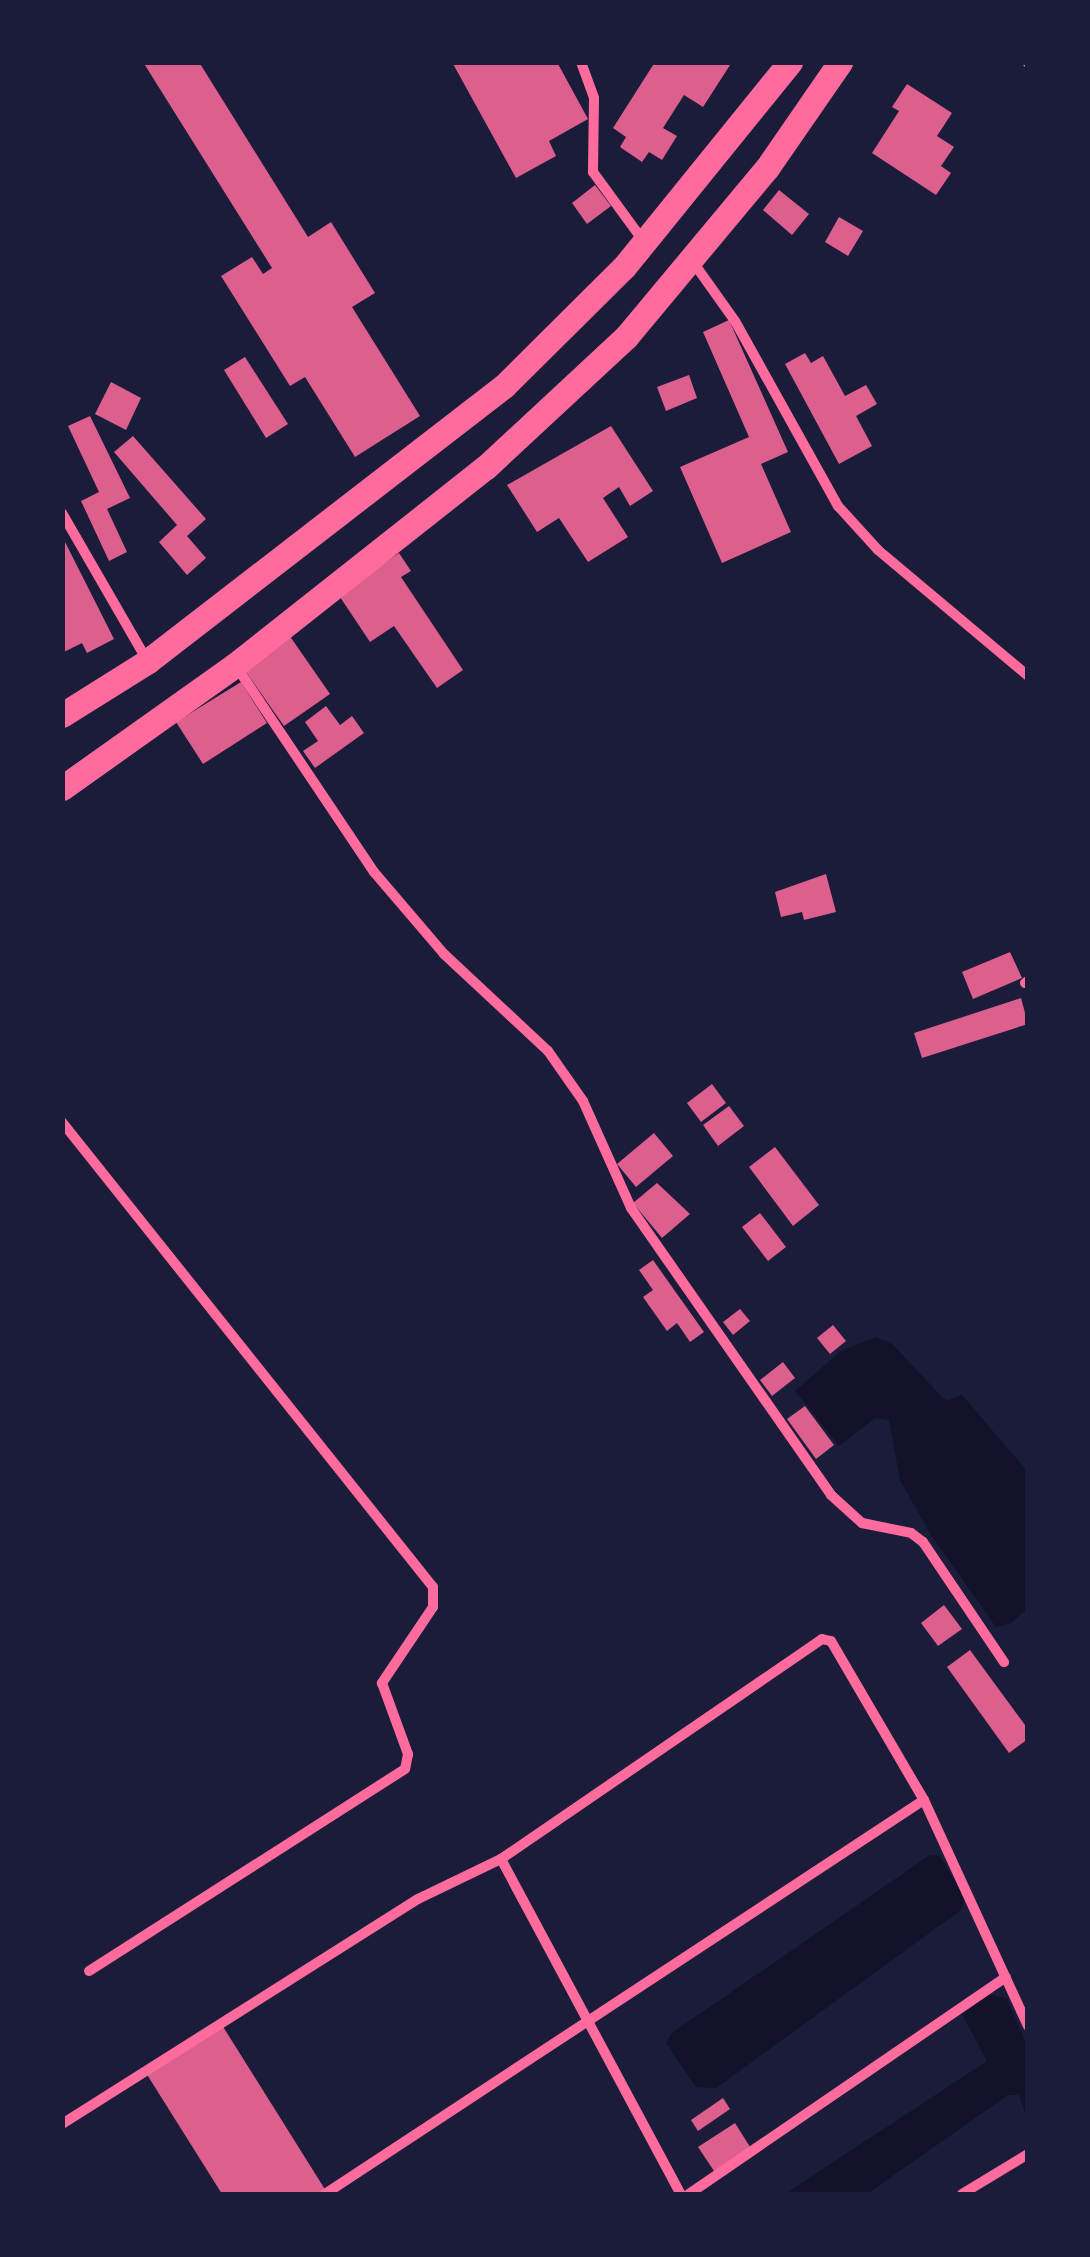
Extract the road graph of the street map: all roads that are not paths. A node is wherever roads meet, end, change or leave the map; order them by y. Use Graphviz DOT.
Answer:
graph roads {
  1 [pos="581,62"];
  2 [pos="790,62"];
  3 [pos="840,62"];
  4 [pos="645,243"];
  5 [pos="691,258"];
  6 [pos="62,514"];
  7 [pos="148,661"];
  8 [pos="235,665"];
  9 [pos="1028,676"];
  10 [pos="62,715"];
  11 [pos="62,788"];
  12 [pos="62,1122"];
  13 [pos="1004,1662"];
  14 [pos="924,1800"];
  15 [pos="501,1859"];
  16 [pos="89,1971"];
  17 [pos="1006,1977"];
  18 [pos="594,2022"];
  19 [pos="1028,2026"];
  20 [pos="62,2124"];
  21 [pos="1028,2154"];
  22 [pos="325,2194"];
  23 [pos="685,2194"];
  24 [pos="962,2194"];
  1 -- 4 [label="street"];
  2 -- 4 [label="main road"];
  3 -- 5 [label="main road"];
  4 -- 7 [label="main road"];
  5 -- 8 [label="main road"];
  5 -- 9 [label="street"];
  6 -- 7 [label="street"];
  7 -- 10 [label="main road"];
  8 -- 11 [label="main road"];
  8 -- 13 [label="street"];
  12 -- 16 [label="street"];
  14 -- 15 [label="street"];
  14 -- 17 [label="street"];
  14 -- 18 [label="street"];
  15 -- 18 [label="street"];
  15 -- 20 [label="street"];
  17 -- 19 [label="street"];
  17 -- 23 [label="street"];
  18 -- 22 [label="street"];
  18 -- 23 [label="street"];
  21 -- 24 [label="street"];
}
